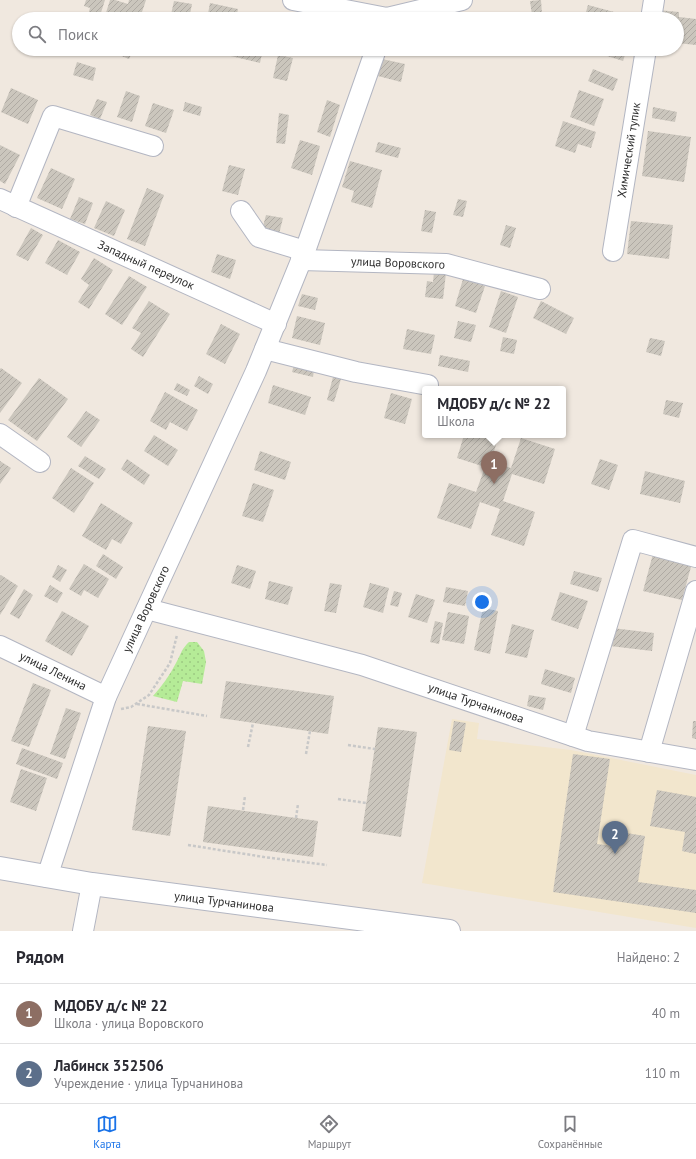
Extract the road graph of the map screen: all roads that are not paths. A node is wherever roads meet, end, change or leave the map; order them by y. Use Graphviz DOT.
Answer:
graph roads {
  1 [pos="293,0"];
  2 [pos="462,0"];
  3 [pos="654,0"];
  4 [pos="352,12"];
  5 [pos="415,12"];
  6 [pos="652,12"];
  7 [pos="374,56"];
  8 [pos="645,56"];
  9 [pos="153,146"];
  10 [pos="8,203"];
  11 [pos="241,211"];
  12 [pos="613,251"];
  13 [pos="303,255"];
  14 [pos="540,289"];
  15 [pos="276,324"];
  16 [pos="265,349"];
  17 [pos="428,385"];
  18 [pos="0,434"];
  19 [pos="40,462"];
  20 [pos="696,557"];
  21 [pos="696,591"];
  22 [pos="147,609"];
  23 [pos="0,646"];
  24 [pos="103,705"];
  25 [pos="573,736"];
  26 [pos="649,752"];
  27 [pos="696,760"];
  28 [pos="0,868"];
  29 [pos="47,877"];
  30 [pos="92,884"];
  31 [pos="83,931"];
  32 [pos="449,931"];
  1 -- 4 [label="street"];
  2 -- 5 [label="street"];
  3 -- 6 [label="street"];
  7 -- 13 [label="street, улица Воровского"];
  8 -- 12 [label="street, Химический тупик"];
  9 -- 10 [label="street, Западный переулок"];
  10 -- 15 [label="street, Западный переулок"];
  11 -- 13 [label="street"];
  13 -- 14 [label="street, улица Воровского"];
  13 -- 15 [label="street, улица Воровского"];
  15 -- 16 [label="street, улица Воровского"];
  16 -- 17 [label="street"];
  16 -- 22 [label="street, улица Воровского"];
  18 -- 19 [label="street"];
  20 -- 25 [label="street"];
  21 -- 26 [label="street"];
  22 -- 24 [label="street, улица Воровского"];
  22 -- 25 [label="street, улица Турчанинова"];
  23 -- 24 [label="street, улица Ленина"];
  24 -- 29 [label="street, улица Воровского"];
  25 -- 26 [label="street, улица Турчанинова"];
  26 -- 27 [label="street, улица Турчанинова"];
  28 -- 29 [label="street, улица Турчанинова"];
  29 -- 30 [label="street, улица Турчанинова"];
  30 -- 31 [label="street"];
  30 -- 32 [label="street, улица Турчанинова"];
}
